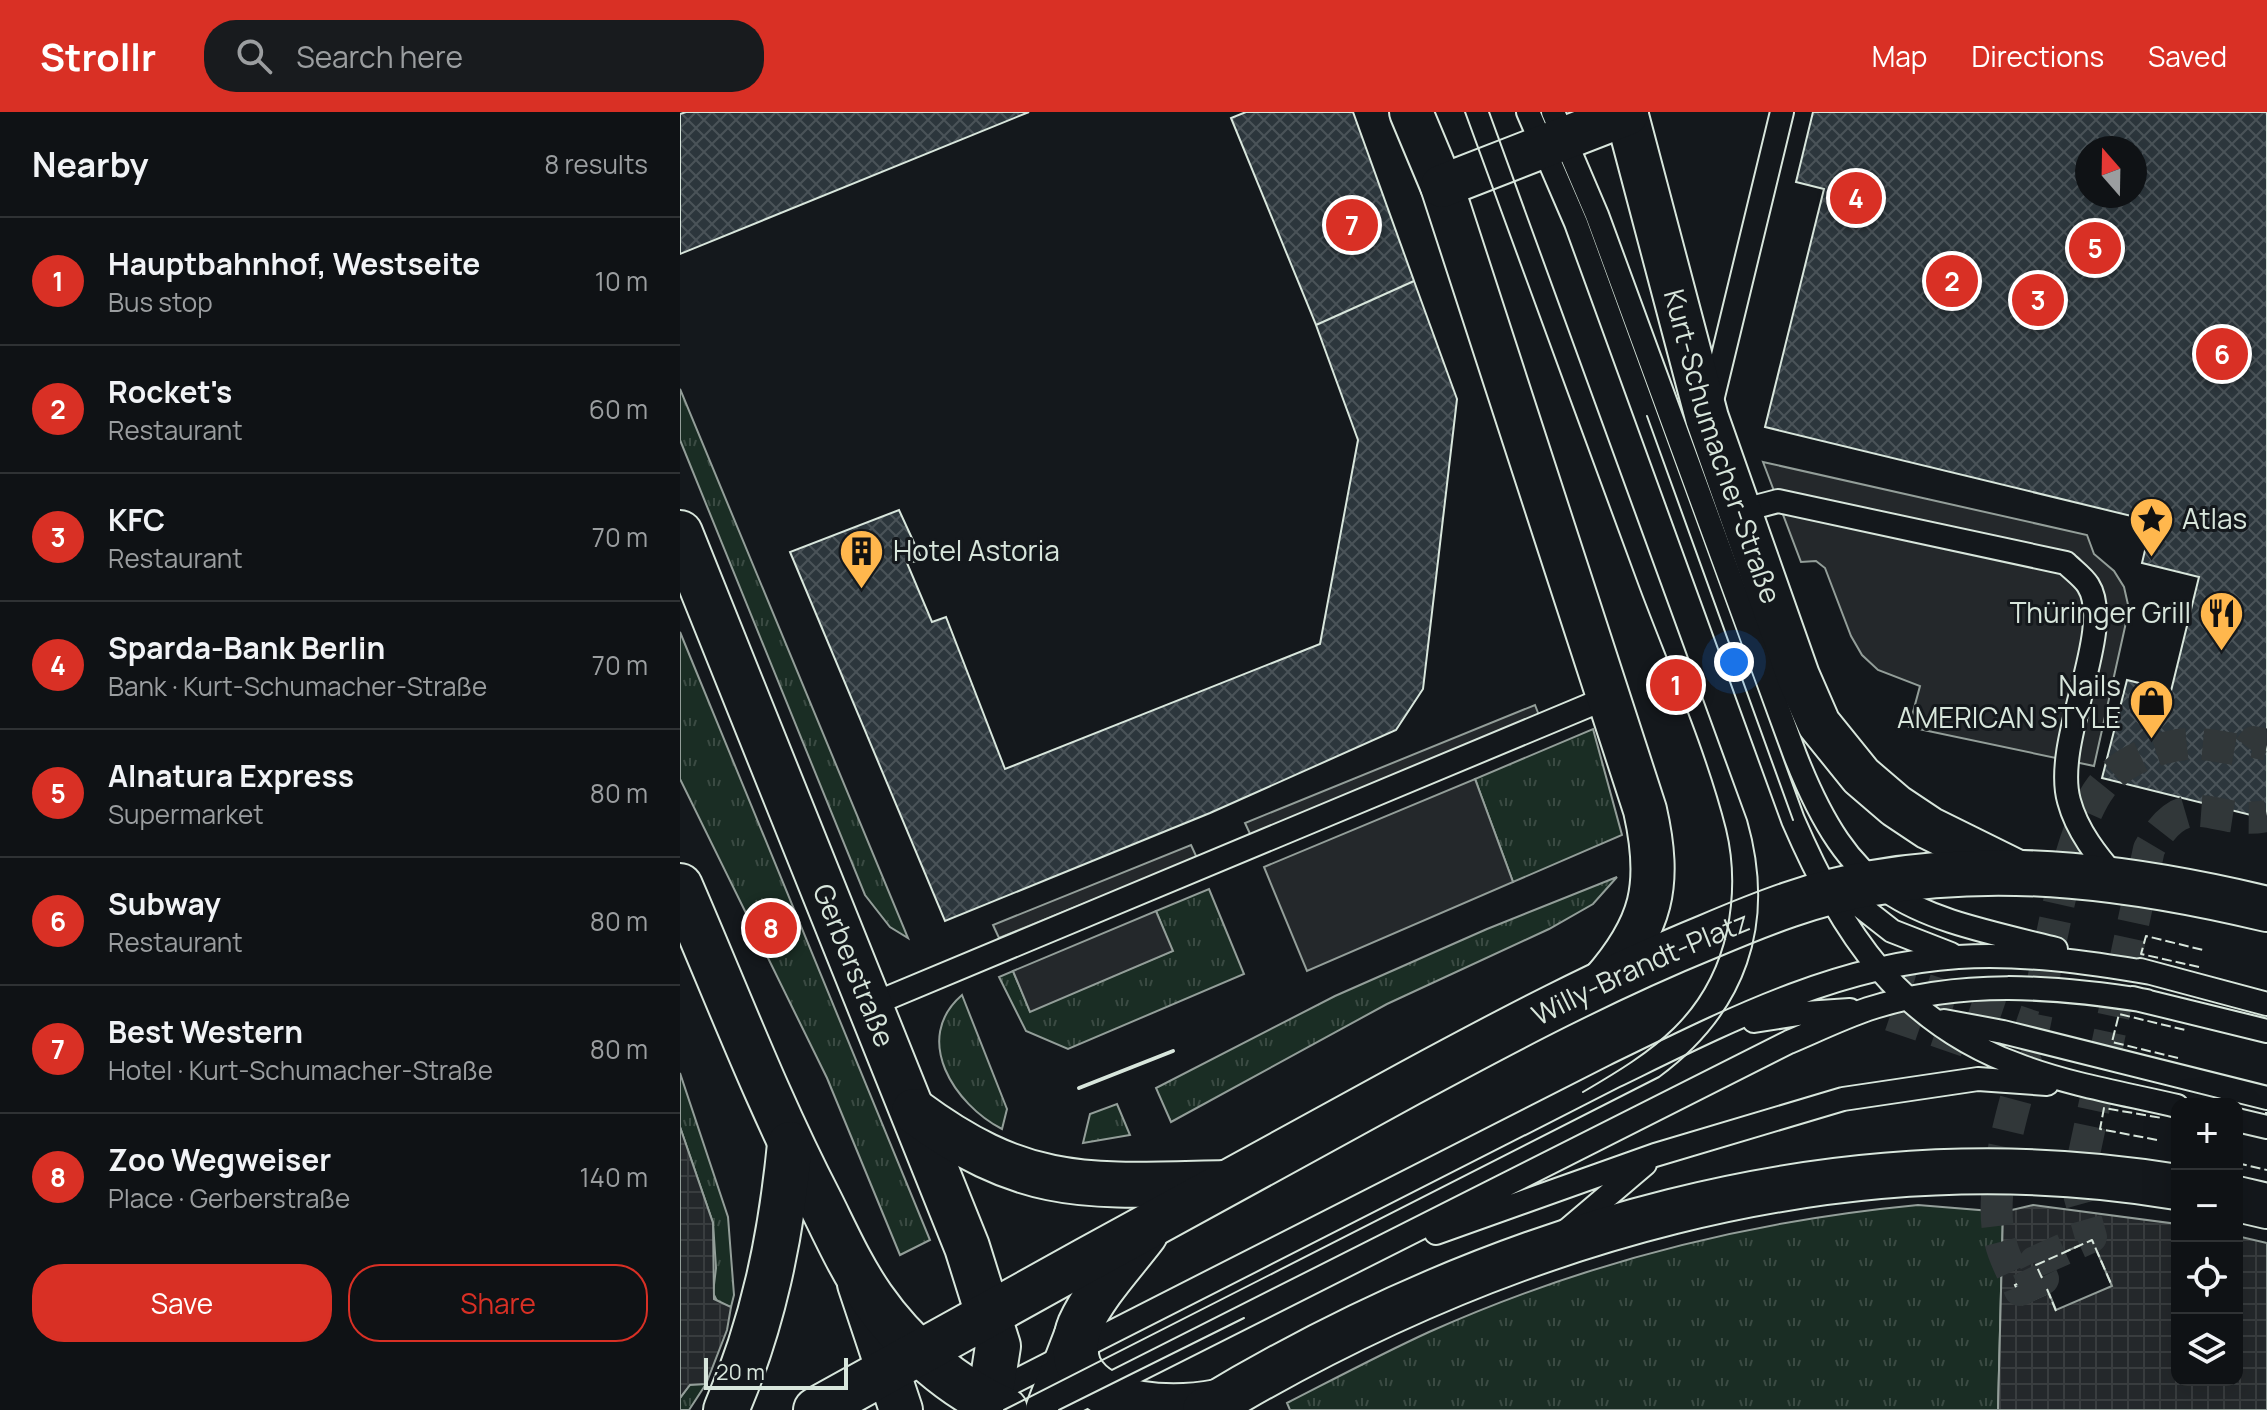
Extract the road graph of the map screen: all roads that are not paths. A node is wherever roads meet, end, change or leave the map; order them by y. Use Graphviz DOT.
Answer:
graph roads {
  1 [pos="1411,112"];
  2 [pos="1782,112"];
  3 [pos="1627,113"];
  4 [pos="1547,126"];
  5 [pos="1442,186"];
  6 [pos="1707,418"];
  7 [pos="1740,511"];
  8 [pos="680,533"];
  9 [pos="1609,697"];
  10 [pos="2016,871"];
  11 [pos="2118,879"];
  12 [pos="680,886"];
  13 [pos="1846,889"];
  14 [pos="2267,909"];
  15 [pos="1959,957"];
  16 [pos="1880,969"];
  17 [pos="2151,973"];
  18 [pos="1602,983"];
  19 [pos="1910,998"];
  20 [pos="2147,1001"];
  21 [pos="2267,1004"];
  22 [pos="871,1005"];
  23 [pos="1866,1010"];
  24 [pos="1931,1019"];
  25 [pos="2267,1031"];
  26 [pos="1615,1076"];
  27 [pos="2139,1097"];
  28 [pos="2267,1098"];
  29 [pos="2171,1105"];
  30 [pos="914,1111"];
  31 [pos="2243,1121"];
  32 [pos="2267,1127"];
  33 [pos="790,1144"];
  34 [pos="1655,1155"];
  35 [pos="1225,1183"];
  36 [pos="2171,1186"];
  37 [pos="2243,1200"];
  38 [pos="2267,1206"];
  39 [pos="1157,1220"];
  40 [pos="1550,1245"];
  41 [pos="1239,1318"];
  42 [pos="1073,1345"];
  43 [pos="903,1360"];
  44 [pos="1149,1364"];
  45 [pos="992,1388"];
  46 [pos="827,1404"];
  47 [pos="1102,1404"];
  48 [pos="1212,1406"];
  49 [pos="726,1410"];
  50 [pos="901,1410"];
  51 [pos="1047,1410"];
  1 -- 5 [label="street"];
  2 -- 6 [label="lane"];
  3 -- 4 [label="street, Kurt-Schumacher-Straße"];
  3 -- 6 [label="street, Kurt-Schumacher-Straße"];
  4 -- 5 [label="street, Kurt-Schumacher-Straße"];
  4 -- 13 [label="lane"];
  4 -- 13 [label="lane"];
  5 -- 9 [label="street"];
  6 -- 7 [label="street, Kurt-Schumacher-Straße"];
  7 -- 10 [label="street, Kurt-Schumacher-Straße"];
  7 -- 11 [label="lane"];
  8 -- 22 [label="main road, Gerberstraße"];
  9 -- 18 [label="street"];
  9 -- 22 [label="lane"];
  10 -- 11 [label="main road, Willy-Brandt-Platz"];
  10 -- 13 [label="main road, Willy-Brandt-Platz"];
  11 -- 14 [label="main road, Willy-Brandt-Platz"];
  12 -- 33 [label="main road"];
  13 -- 15 [label="lane"];
  13 -- 16 [label="lane"];
  13 -- 17 [label="lane"];
  13 -- 18 [label="main road, Willy-Brandt-Platz"];
  15 -- 16 [label="lane"];
  15 -- 17 [label="lane"];
  15 -- 20 [label="lane"];
  16 -- 19 [label="lane"];
  16 -- 26 [label="lane"];
  17 -- 21 [label="lane"];
  18 -- 35 [label="main road, Willy-Brandt-Platz"];
  19 -- 20 [label="lane"];
  19 -- 23 [label="lane"];
  19 -- 24 [label="lane"];
  20 -- 25 [label="lane"];
  22 -- 30 [label="main road, Gerberstraße"];
  23 -- 24 [label="lane"];
  23 -- 26 [label="lane"];
  23 -- 41 [label="lane"];
  24 -- 27 [label="lane"];
  24 -- 28 [label="lane"];
  26 -- 42 [label="lane"];
  27 -- 29 [label="lane"];
  27 -- 34 [label="lane"];
  30 -- 35 [label="main road"];
  30 -- 45 [label="main road, Gerberstraße"];
  31 -- 32 [label="lane"];
  33 -- 43 [label="main road"];
  33 -- 49 [label="main road"];
  34 -- 40 [label="lane"];
  34 -- 41 [label="lane"];
  35 -- 39 [label="main road, Willy-Brandt-Platz"];
  36 -- 40 [label="main road"];
  37 -- 38 [label="main road"];
  39 -- 42 [label="main road"];
  39 -- 45 [label="main road, Willy-Brandt-Platz"];
  40 -- 48 [label="main road"];
  41 -- 44 [label="lane"];
  42 -- 45 [label="lane"];
  42 -- 47 [label="main road"];
  42 -- 51 [label="street"];
  43 -- 45 [label="main road, Willy-Brandt-Platz"];
  43 -- 45 [label="main road"];
  43 -- 46 [label="main road, Willy-Brandt-Platz"];
  43 -- 50 [label="street"];
  44 -- 47 [label="lane"];
  44 -- 47 [label="lane"];
  47 -- 48 [label="main road"];
}
